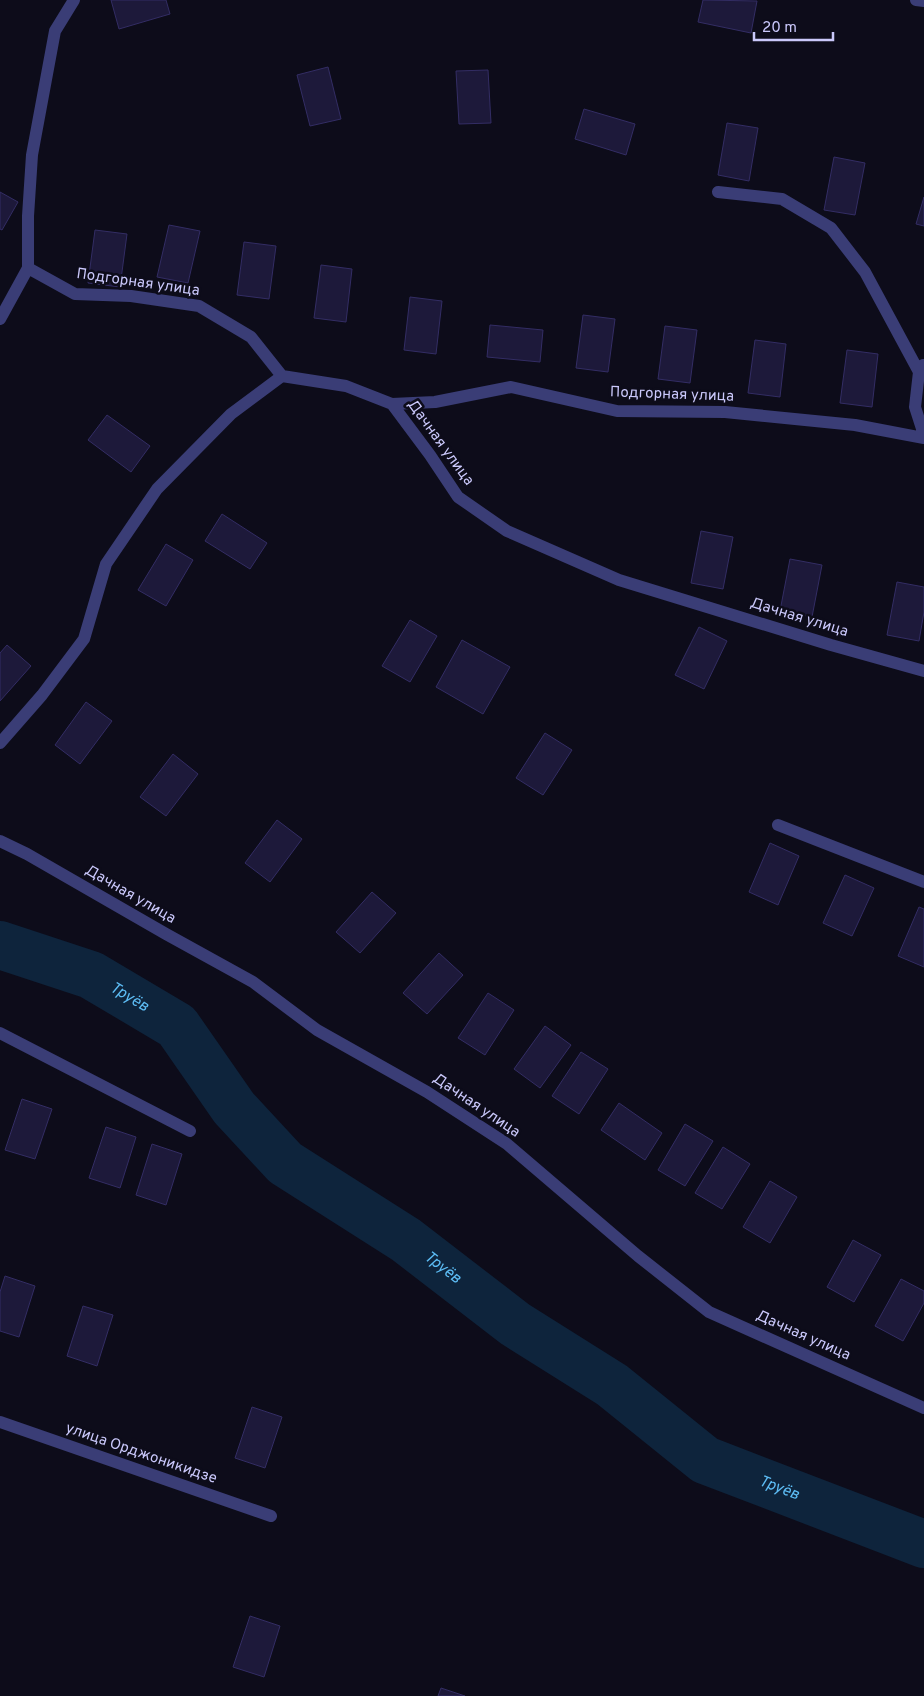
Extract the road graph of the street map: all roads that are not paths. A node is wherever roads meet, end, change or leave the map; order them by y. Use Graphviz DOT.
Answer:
graph roads {
  1 [pos="74,0"];
  2 [pos="916,0"];
  3 [pos="924,1"];
  4 [pos="718,192"];
  5 [pos="28,268"];
  6 [pos="0,319"];
  7 [pos="922,367"];
  8 [pos="282,376"];
  9 [pos="392,404"];
  10 [pos="924,437"];
  11 [pos="924,671"];
  12 [pos="0,743"];
  13 [pos="778,825"];
  14 [pos="0,841"];
  15 [pos="924,882"];
  16 [pos="0,1033"];
  17 [pos="190,1131"];
  18 [pos="924,1408"];
  19 [pos="0,1422"];
  20 [pos="271,1516"];
  1 -- 5 [label="street"];
  2 -- 3 [label="street"];
  4 -- 7 [label="street, Подгорная улица"];
  5 -- 6 [label="street"];
  5 -- 8 [label="street, Подгорная улица"];
  7 -- 10 [label="street, Подгорная улица"];
  8 -- 9 [label="street, Дачная улица"];
  8 -- 12 [label="street"];
  9 -- 10 [label="street, Подгорная улица"];
  9 -- 11 [label="street, Дачная улица"];
  13 -- 15 [label="street"];
  14 -- 18 [label="street, Дачная улица"];
  16 -- 17 [label="street"];
  19 -- 20 [label="street, улица Орджоникидзе"];
}
